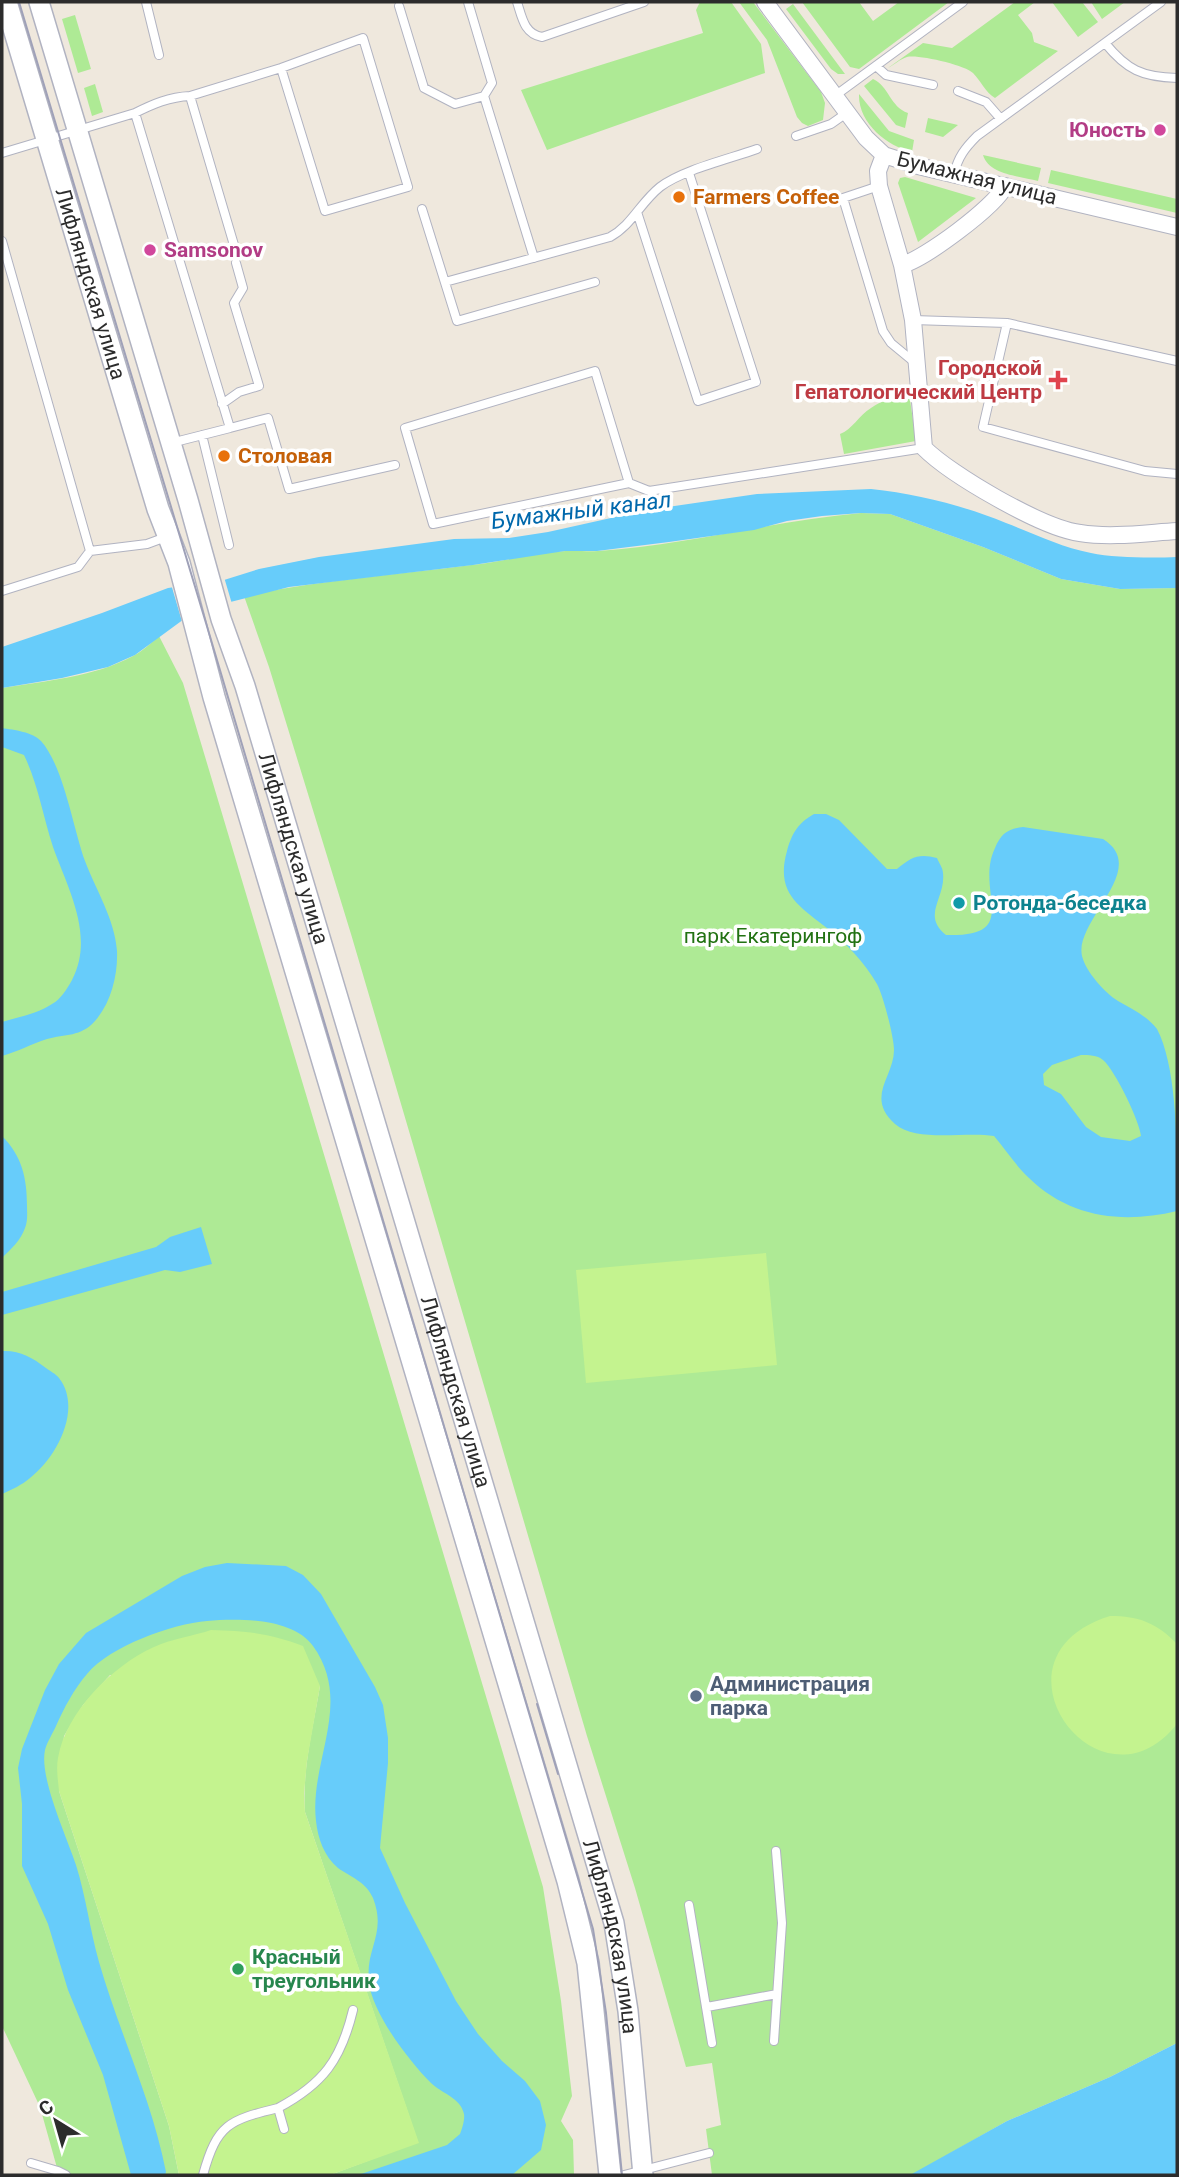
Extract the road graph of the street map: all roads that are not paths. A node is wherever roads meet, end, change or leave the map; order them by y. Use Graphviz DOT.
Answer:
graph roads {
  1 [pos="5,2"];
  2 [pos="39,2"];
  3 [pos="146,2"];
  4 [pos="468,2"];
  5 [pos="517,2"];
  6 [pos="645,2"];
  7 [pos="963,2"];
  8 [pos="1161,2"];
  9 [pos="770,4"];
  10 [pos="399,6"];
  11 [pos="1105,43"];
  12 [pos="159,55"];
  13 [pos="876,66"];
  14 [pos="281,68"];
  15 [pos="1177,78"];
  16 [pos="933,85"];
  17 [pos="958,91"];
  18 [pos="836,95"];
  19 [pos="190,96"];
  20 [pos="484,96"];
  21 [pos="848,112"];
  22 [pos="135,113"];
  23 [pos="1000,118"];
  24 [pos="78,131"];
  25 [pos="796,136"];
  26 [pos="47,140"];
  27 [pos="757,149"];
  28 [pos="2,153"];
  29 [pos="884,155"];
  30 [pos="689,173"];
  31 [pos="954,174"];
  32 [pos="879,186"];
  33 [pos="1005,186"];
  34 [pos="422,209"];
  35 [pos="637,212"];
  36 [pos="1177,227"];
  37 [pos="2,241"];
  38 [pos="234,245"];
  39 [pos="534,258"];
  40 [pos="236,263"];
  41 [pos="902,265"];
  42 [pos="445,282"];
  43 [pos="595,282"];
  44 [pos="913,320"];
  45 [pos="1007,323"];
  46 [pos="1177,361"];
  47 [pos="917,364"];
  48 [pos="222,404"];
  49 [pos="230,428"];
  50 [pos="202,435"];
  51 [pos="171,443"];
  52 [pos="924,448"];
  53 [pos="395,465"];
  54 [pos="1177,474"];
  55 [pos="629,483"];
  56 [pos="1177,531"];
  57 [pos="169,536"];
  58 [pos="229,545"];
  59 [pos="90,551"];
  60 [pos="2,591"];
  61 [pos="776,1851"];
  62 [pos="689,1905"];
  63 [pos="777,1994"];
  64 [pos="707,2007"];
  65 [pos="353,2010"];
  66 [pos="774,2041"];
  67 [pos="712,2043"];
  68 [pos="278,2108"];
  69 [pos="284,2129"];
  70 [pos="709,2153"];
  71 [pos="31,2163"];
  72 [pos="636,2174"];
  73 [pos="66,2175"];
  74 [pos="203,2175"];
  75 [pos="610,2175"];
  1 -- 26 [label="main road, Лифляндская улица"];
  2 -- 24 [label="street, Лифляндская улица"];
  3 -- 12 [label="lane"];
  4 -- 20 [label="lane"];
  5 -- 6 [label="lane"];
  7 -- 13 [label="lane"];
  8 -- 11 [label="lane"];
  9 -- 18 [label="street, Бумажная улица"];
  10 -- 20 [label="lane"];
  11 -- 15 [label="lane"];
  11 -- 23 [label="lane"];
  13 -- 16 [label="lane"];
  13 -- 18 [label="lane"];
  14 -- 14 [label="lane"];
  14 -- 19 [label="lane"];
  17 -- 23 [label="lane"];
  18 -- 21 [label="street, Бумажная улица"];
  19 -- 22 [label="lane"];
  19 -- 38 [label="lane"];
  20 -- 39 [label="lane"];
  21 -- 25 [label="lane"];
  21 -- 29 [label="street, Бумажная улица"];
  22 -- 24 [label="lane"];
  22 -- 48 [label="lane"];
  23 -- 31 [label="lane"];
  24 -- 26 [label="lane"];
  24 -- 51 [label="street, Лифляндская улица"];
  26 -- 28 [label="lane"];
  26 -- 57 [label="main road, Лифляндская улица"];
  27 -- 30 [label="lane"];
  29 -- 31 [label="street, Бумажная улица"];
  29 -- 32 [label="street"];
  30 -- 35 [label="lane"];
  30 -- 35 [label="lane"];
  31 -- 33 [label="street, Бумажная улица"];
  32 -- 41 [label="street"];
  32 -- 47 [label="lane"];
  33 -- 36 [label="street, Бумажная улица"];
  33 -- 41 [label="street"];
  34 -- 42 [label="lane"];
  35 -- 39 [label="lane"];
  37 -- 59 [label="lane"];
  39 -- 42 [label="lane"];
  40 -- 48 [label="lane"];
  41 -- 44 [label="street"];
  42 -- 43 [label="lane"];
  44 -- 45 [label="lane"];
  44 -- 47 [label="street"];
  45 -- 46 [label="lane"];
  45 -- 54 [label="lane"];
  47 -- 52 [label="street"];
  48 -- 49 [label="lane"];
  49 -- 50 [label="lane"];
  49 -- 53 [label="lane"];
  50 -- 51 [label="lane"];
  50 -- 58 [label="lane"];
  51 -- 72 [label="street, Лифляндская улица"];
  52 -- 55 [label="lane"];
  52 -- 56 [label="street"];
  55 -- 55 [label="lane"];
  57 -- 59 [label="lane"];
  57 -- 75 [label="main road, Лифляндская улица"];
  59 -- 60 [label="lane"];
  61 -- 63 [label="lane"];
  62 -- 64 [label="lane"];
  63 -- 64 [label="lane"];
  63 -- 66 [label="lane"];
  64 -- 67 [label="lane"];
  65 -- 68 [label="lane"];
  68 -- 69 [label="lane"];
  68 -- 74 [label="lane"];
  70 -- 72 [label="lane"];
  71 -- 73 [label="lane"];
}
